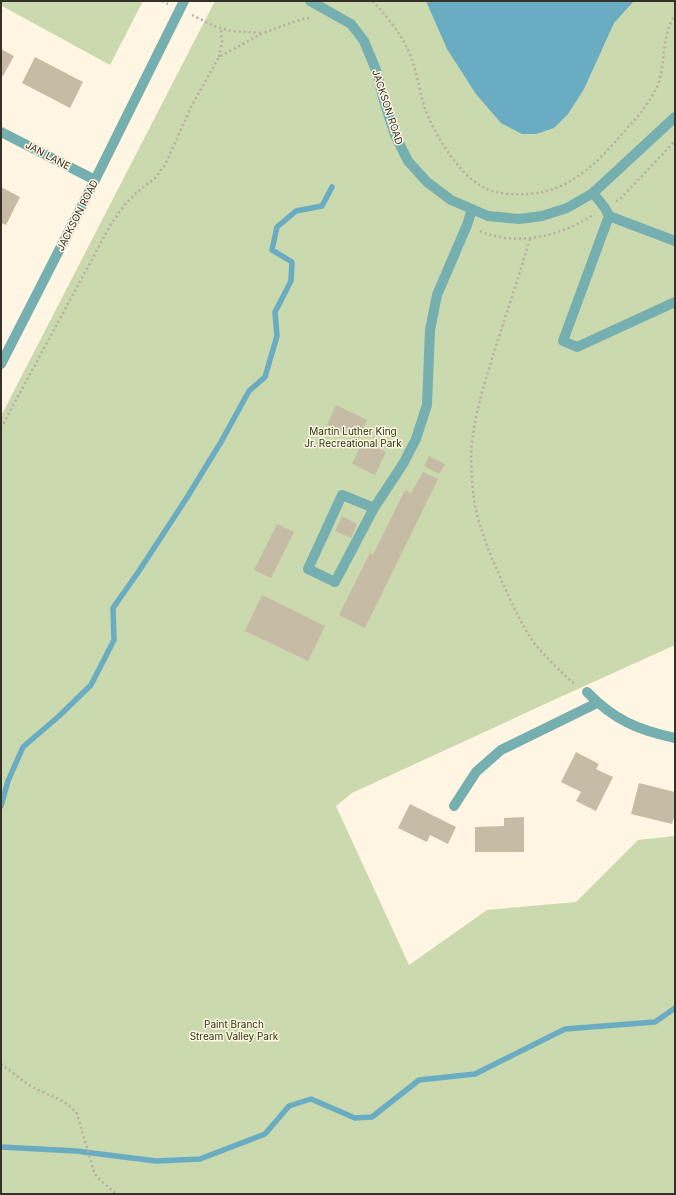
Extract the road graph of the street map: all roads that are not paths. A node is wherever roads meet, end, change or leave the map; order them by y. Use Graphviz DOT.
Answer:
graph roads {
  1 [pos="310,1"];
  2 [pos="182,5"];
  3 [pos="675,117"];
  4 [pos="1,132"];
  5 [pos="95,180"];
  6 [pos="593,193"];
  7 [pos="472,209"];
  8 [pos="607,212"];
  9 [pos="675,241"];
  10 [pos="675,302"];
  11 [pos="1,364"];
  12 [pos="374,508"];
  13 [pos="587,692"];
  14 [pos="598,703"];
  15 [pos="675,738"];
  16 [pos="454,806"];
  1 -- 7 [label="street, JACKSON ROAD"];
  2 -- 5 [label="street, JACKSON ROAD"];
  3 -- 6 [label="street, JACKSON ROAD"];
  4 -- 5 [label="street, JAN LANE"];
  5 -- 11 [label="street, JACKSON ROAD"];
  6 -- 7 [label="street, JACKSON ROAD"];
  6 -- 8 [label="street"];
  7 -- 12 [label="street"];
  8 -- 9 [label="street"];
  8 -- 10 [label="street"];
  12 -- 12 [label="street"];
  13 -- 14 [label="street"];
  14 -- 15 [label="street"];
  14 -- 16 [label="street"];
}
